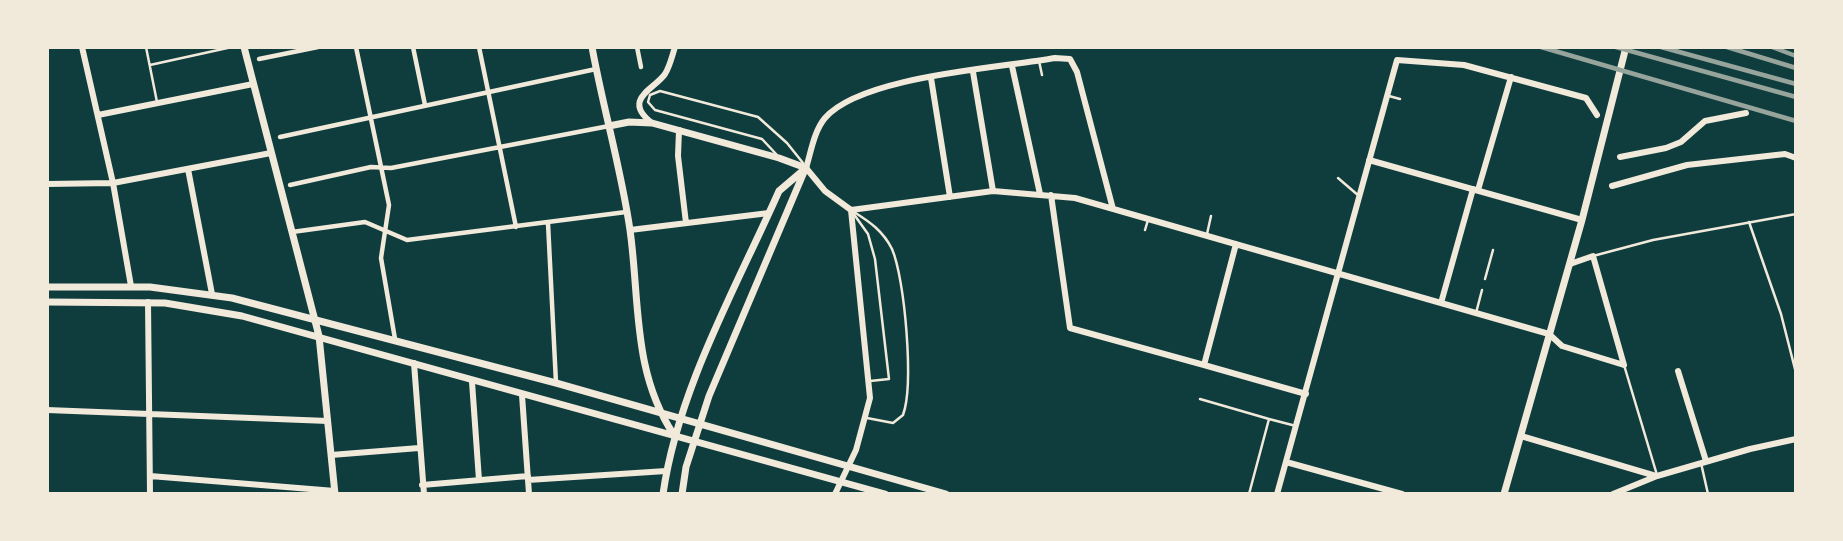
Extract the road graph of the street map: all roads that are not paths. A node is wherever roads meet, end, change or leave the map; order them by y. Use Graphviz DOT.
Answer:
graph roads {
  1 [pos="82,47"];
  2 [pos="146,47"];
  3 [pos="232,47"];
  4 [pos="244,47"];
  5 [pos="318,47"];
  6 [pos="356,47"];
  7 [pos="413,47"];
  8 [pos="480,47"];
  9 [pos="592,47"];
  10 [pos="637,47"];
  11 [pos="675,47"];
  12 [pos="1626,47"];
  13 [pos="259,59"];
  14 [pos="1039,61"];
  15 [pos="1451,63"];
  16 [pos="150,65"];
  17 [pos="1012,66"];
  18 [pos="641,67"];
  19 [pos="596,69"];
  20 [pos="973,72"];
  21 [pos="1448,72"];
  22 [pos="1042,75"];
  23 [pos="1511,77"];
  24 [pos="931,78"];
  25 [pos="253,84"];
  26 [pos="489,92"];
  27 [pos="1387,95"];
  28 [pos="1400,99"];
  29 [pos="157,102"];
  30 [pos="425,105"];
  31 [pos="1746,113"];
  32 [pos="98,115"];
  33 [pos="1597,115"];
  34 [pos="371,117"];
  35 [pos="652,123"];
  36 [pos="608,126"];
  37 [pos="679,130"];
  38 [pos="280,137"];
  39 [pos="501,146"];
  40 [pos="271,153"];
  41 [pos="1620,157"];
  42 [pos="779,158"];
  43 [pos="1796,158"];
  44 [pos="1369,160"];
  45 [pos="381,167"];
  46 [pos="806,168"];
  47 [pos="188,169"];
  48 [pos="1338,178"];
  49 [pos="113,183"];
  50 [pos="47,184"];
  51 [pos="290,185"];
  52 [pos="1612,186"];
  53 [pos="1476,189"];
  54 [pos="993,191"];
  55 [pos="1040,194"];
  56 [pos="1051,195"];
  57 [pos="1359,196"];
  58 [pos="950,197"];
  59 [pos="1114,209"];
  60 [pos="851,210"];
  61 [pos="626,212"];
  62 [pos="769,213"];
  63 [pos="1796,214"];
  64 [pos="1211,216"];
  65 [pos="1149,219"];
  66 [pos="1582,220"];
  67 [pos="1749,222"];
  68 [pos="548,223"];
  69 [pos="686,223"];
  70 [pos="516,227"];
  71 [pos="630,230"];
  72 [pos="1145,230"];
  73 [pos="386,231"];
  74 [pos="291,232"];
  75 [pos="1206,235"];
  76 [pos="1236,244"];
  77 [pos="1493,250"];
  78 [pos="1593,256"];
  79 [pos="1570,264"];
  80 [pos="1337,271"];
  81 [pos="1485,279"];
  82 [pos="131,286"];
  83 [pos="47,287"];
  84 [pos="1482,290"];
  85 [pos="212,294"];
  86 [pos="47,302"];
  87 [pos="148,302"];
  88 [pos="1441,303"];
  89 [pos="1476,313"];
  90 [pos="314,317"];
  91 [pos="1549,334"];
  92 [pos="319,336"];
  93 [pos="395,340"];
  94 [pos="414,363"];
  95 [pos="1204,365"];
  96 [pos="1624,365"];
  97 [pos="1678,371"];
  98 [pos="1796,373"];
  99 [pos="870,381"];
  100 [pos="472,382"];
  101 [pos="555,383"];
  102 [pos="522,394"];
  103 [pos="1306,394"];
  104 [pos="1200,399"];
  105 [pos="47,410"];
  106 [pos="659,412"];
  107 [pos="150,413"];
  108 [pos="680,418"];
  109 [pos="865,418"];
  110 [pos="1269,419"];
  111 [pos="328,421"];
  112 [pos="699,424"];
  113 [pos="1297,426"];
  114 [pos="674,435"];
  115 [pos="1521,436"];
  116 [pos="1796,439"];
  117 [pos="694,441"];
  118 [pos="419,448"];
  119 [pos="331,455"];
  120 [pos="1286,462"];
  121 [pos="1703,462"];
  122 [pos="848,466"];
  123 [pos="667,471"];
  124 [pos="150,476"];
  125 [pos="1657,476"];
  126 [pos="528,478"];
  127 [pos="479,480"];
  128 [pos="840,481"];
  129 [pos="422,485"];
  130 [pos="335,493"];
  131 [pos="150,494"];
  132 [pos="424,494"];
  133 [pos="529,494"];
  134 [pos="663,494"];
  135 [pos="682,494"];
  136 [pos="835,494"];
  137 [pos="884,494"];
  138 [pos="946,494"];
  139 [pos="1249,494"];
  140 [pos="1277,494"];
  141 [pos="1402,494"];
  142 [pos="1504,494"];
  143 [pos="1613,494"];
  144 [pos="1708,494"];
  1 -- 32 [label="street"];
  2 -- 16 [label="lane"];
  3 -- 16 [label="lane"];
  4 -- 25 [label="street"];
  5 -- 13 [label="street"];
  6 -- 34 [label="street"];
  7 -- 30 [label="street"];
  8 -- 26 [label="street"];
  9 -- 19 [label="street"];
  10 -- 18 [label="street"];
  11 -- 35 [label="street"];
  12 -- 66 [label="street"];
  14 -- 17 [label="street"];
  14 -- 22 [label="lane"];
  14 -- 59 [label="street"];
  15 -- 21 [label="lane"];
  15 -- 23 [label="street"];
  15 -- 27 [label="street"];
  16 -- 29 [label="lane"];
  17 -- 20 [label="street"];
  17 -- 55 [label="street"];
  19 -- 26 [label="street"];
  19 -- 36 [label="street"];
  20 -- 24 [label="street"];
  20 -- 54 [label="street"];
  23 -- 33 [label="street"];
  23 -- 53 [label="street"];
  24 -- 46 [label="street"];
  24 -- 58 [label="street"];
  25 -- 29 [label="street"];
  25 -- 40 [label="street"];
  26 -- 30 [label="street"];
  26 -- 39 [label="street"];
  27 -- 28 [label="lane"];
  27 -- 44 [label="street"];
  29 -- 32 [label="street"];
  30 -- 34 [label="street"];
  31 -- 41 [label="street"];
  32 -- 49 [label="street"];
  34 -- 38 [label="street"];
  34 -- 45 [label="street"];
  35 -- 36 [label="street"];
  35 -- 37 [label="street"];
  36 -- 39 [label="street"];
  36 -- 61 [label="street"];
  37 -- 42 [label="street"];
  37 -- 69 [label="street"];
  39 -- 45 [label="street"];
  39 -- 70 [label="street"];
  40 -- 47 [label="street"];
  40 -- 74 [label="street"];
  42 -- 46 [label="street"];
  42 -- 46 [label="lane"];
  43 -- 52 [label="street"];
  44 -- 53 [label="street"];
  44 -- 57 [label="street"];
  45 -- 51 [label="street"];
  45 -- 73 [label="street"];
  46 -- 60 [label="street"];
  46 -- 62 [label="street"];
  46 -- 112 [label="street"];
  47 -- 49 [label="street"];
  47 -- 85 [label="street"];
  48 -- 57 [label="lane"];
  49 -- 50 [label="street"];
  49 -- 82 [label="street"];
  53 -- 66 [label="street"];
  53 -- 88 [label="street"];
  54 -- 55 [label="street"];
  54 -- 58 [label="street"];
  55 -- 56 [label="street"];
  56 -- 59 [label="street"];
  56 -- 95 [label="street"];
  57 -- 80 [label="street"];
  58 -- 60 [label="street"];
  59 -- 65 [label="street"];
  60 -- 99 [label="street"];
  60 -- 99 [label="lane"];
  60 -- 109 [label="lane"];
  61 -- 68 [label="street"];
  61 -- 71 [label="street"];
  62 -- 69 [label="street"];
  62 -- 108 [label="street"];
  63 -- 67 [label="lane"];
  64 -- 75 [label="lane"];
  65 -- 72 [label="lane"];
  65 -- 75 [label="street"];
  66 -- 79 [label="street"];
  67 -- 78 [label="lane"];
  67 -- 98 [label="lane"];
  68 -- 70 [label="street"];
  68 -- 101 [label="street"];
  69 -- 71 [label="street"];
  70 -- 73 [label="street"];
  71 -- 106 [label="street"];
  73 -- 74 [label="street"];
  73 -- 93 [label="street"];
  74 -- 90 [label="street"];
  75 -- 76 [label="street"];
  76 -- 80 [label="street"];
  76 -- 95 [label="street"];
  77 -- 81 [label="lane"];
  78 -- 79 [label="street"];
  78 -- 96 [label="street"];
  79 -- 91 [label="street"];
  80 -- 88 [label="street"];
  80 -- 103 [label="street"];
  82 -- 83 [label="street"];
  82 -- 85 [label="street"];
  84 -- 89 [label="lane"];
  85 -- 90 [label="street"];
  86 -- 87 [label="street"];
  87 -- 92 [label="street"];
  87 -- 107 [label="street"];
  88 -- 89 [label="street"];
  89 -- 91 [label="street"];
  90 -- 92 [label="street"];
  90 -- 93 [label="street"];
  91 -- 96 [label="street"];
  91 -- 115 [label="street"];
  92 -- 94 [label="street"];
  92 -- 111 [label="street"];
  93 -- 101 [label="street"];
  94 -- 100 [label="street"];
  94 -- 118 [label="street"];
  95 -- 103 [label="street"];
  96 -- 125 [label="lane"];
  97 -- 121 [label="street"];
  99 -- 109 [label="street"];
  100 -- 102 [label="street"];
  100 -- 127 [label="street"];
  101 -- 106 [label="street"];
  102 -- 114 [label="street"];
  102 -- 126 [label="street"];
  103 -- 113 [label="street"];
  104 -- 110 [label="lane"];
  105 -- 107 [label="street"];
  106 -- 108 [label="street"];
  106 -- 114 [label="street"];
  107 -- 111 [label="street"];
  107 -- 124 [label="street"];
  108 -- 112 [label="street"];
  108 -- 114 [label="street"];
  109 -- 122 [label="street"];
  110 -- 113 [label="lane"];
  110 -- 139 [label="lane"];
  111 -- 119 [label="street"];
  112 -- 117 [label="street"];
  112 -- 122 [label="street"];
  113 -- 120 [label="street"];
  114 -- 117 [label="street"];
  114 -- 123 [label="street"];
  115 -- 125 [label="street"];
  115 -- 142 [label="street"];
  116 -- 121 [label="street"];
  117 -- 128 [label="street"];
  117 -- 135 [label="street"];
  118 -- 119 [label="street"];
  118 -- 129 [label="street"];
  119 -- 130 [label="street"];
  120 -- 140 [label="street"];
  120 -- 141 [label="street"];
  121 -- 125 [label="street"];
  121 -- 144 [label="lane"];
  122 -- 128 [label="street"];
  122 -- 138 [label="street"];
  123 -- 126 [label="street"];
  123 -- 134 [label="street"];
  124 -- 130 [label="street"];
  124 -- 131 [label="street"];
  125 -- 143 [label="street"];
  126 -- 127 [label="street"];
  126 -- 133 [label="street"];
  127 -- 129 [label="street"];
  128 -- 136 [label="street"];
  128 -- 137 [label="street"];
  129 -- 132 [label="street"];
}
